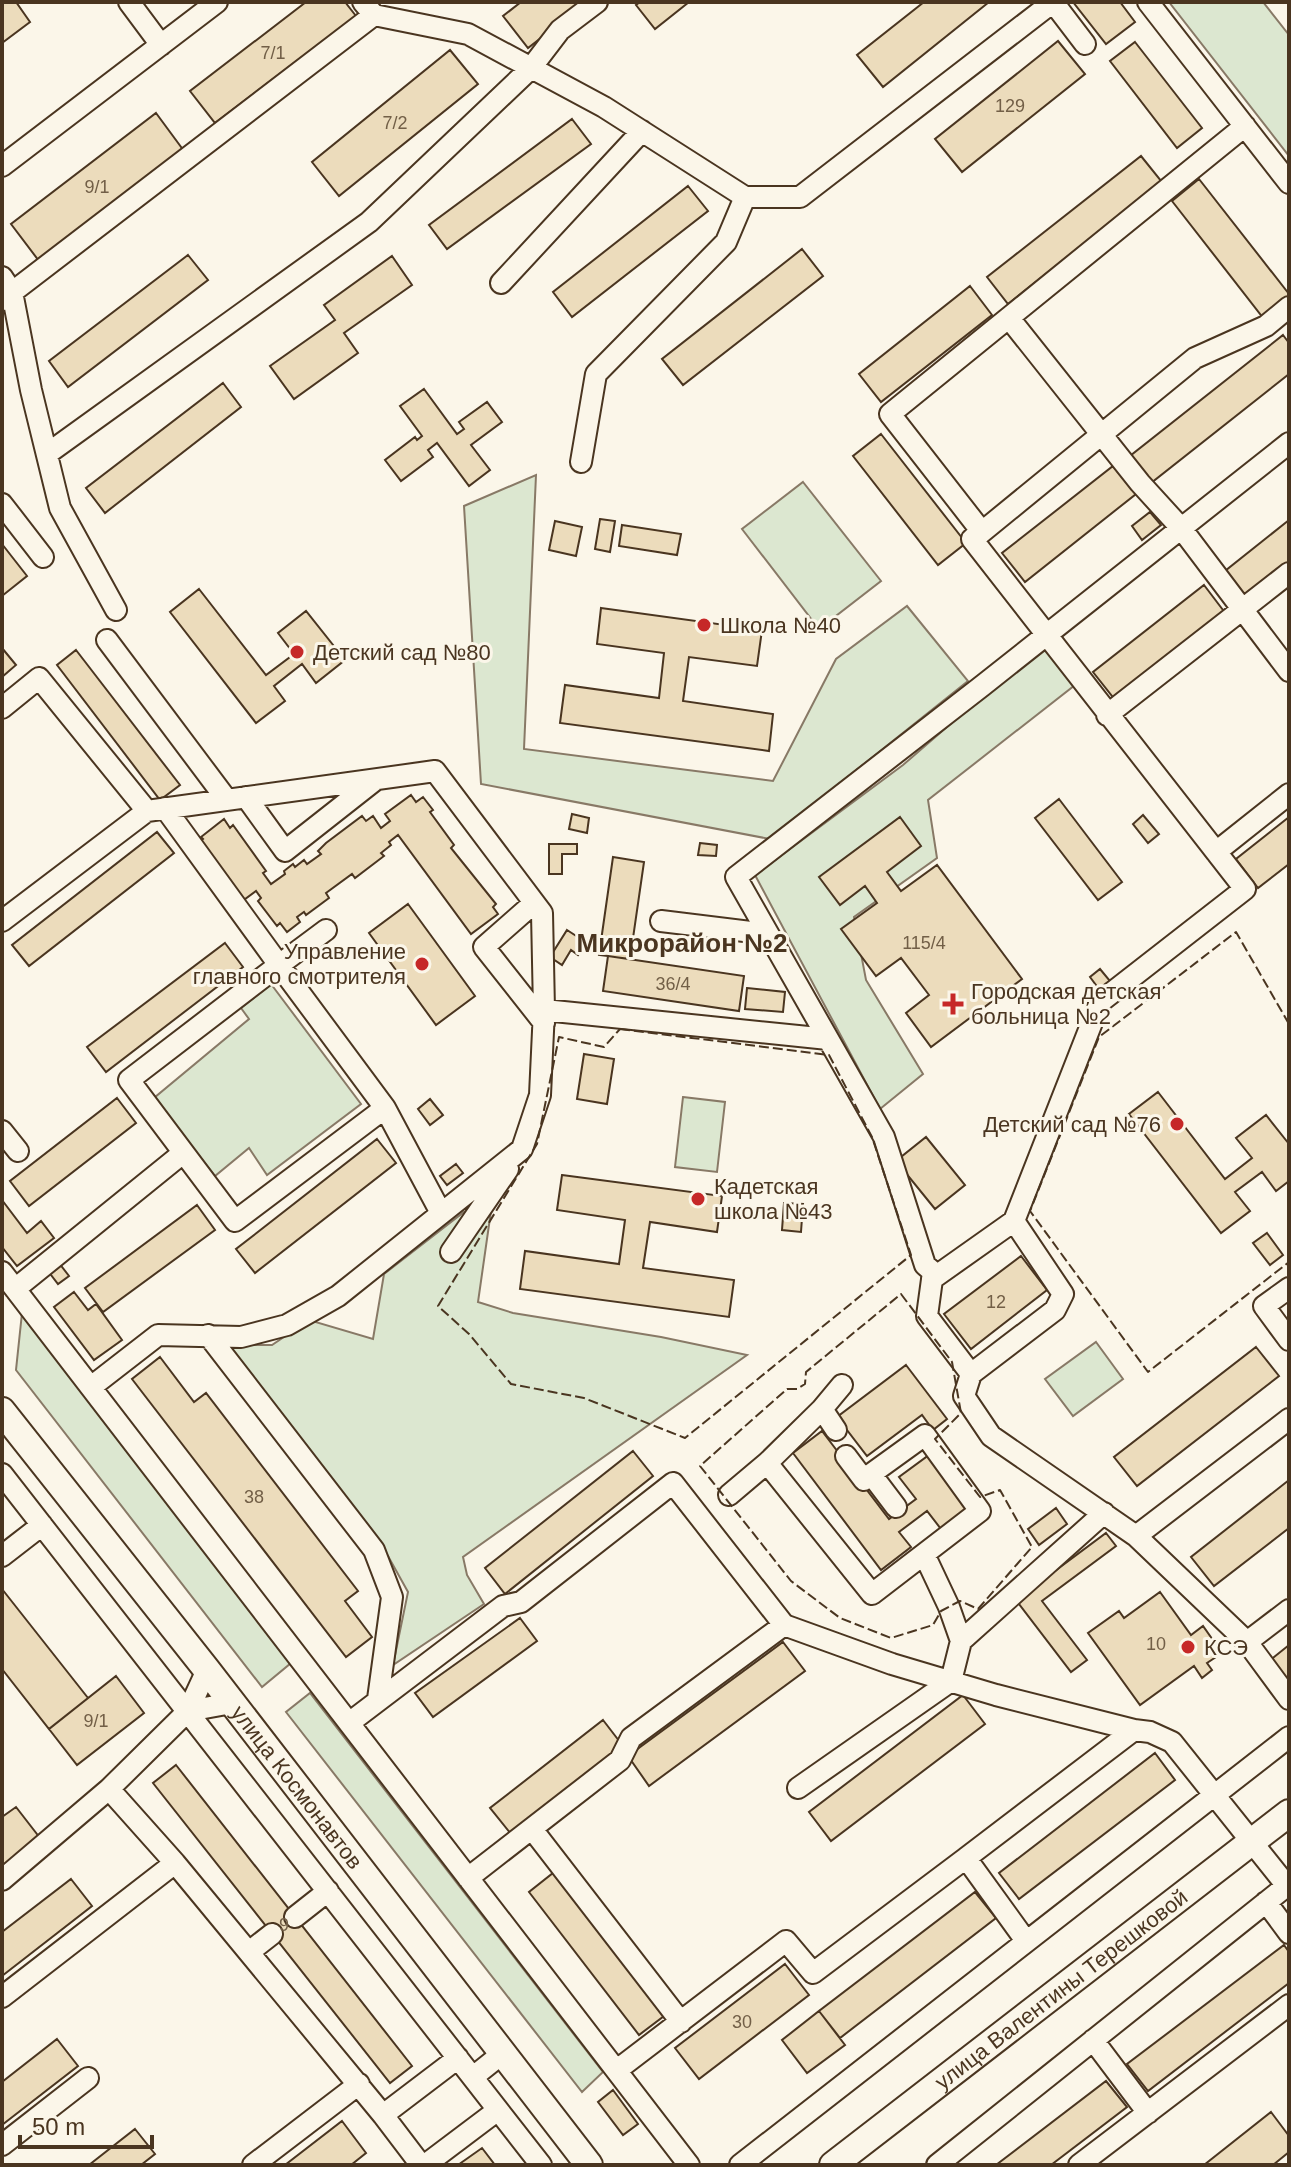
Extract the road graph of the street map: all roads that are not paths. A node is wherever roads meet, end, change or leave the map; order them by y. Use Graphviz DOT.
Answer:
graph roads {
  1 [pos="129,2"];
  2 [pos="217,2"];
  3 [pos="597,2"];
  4 [pos="1148,2"];
  5 [pos="368,9"];
  6 [pos="1085,44"];
  7 [pos="161,45"];
  8 [pos="531,68"];
  9 [pos="1245,126"];
  10 [pos="642,131"];
  11 [pos="2,166"];
  12 [pos="1289,183"];
  13 [pos="745,197"];
  14 [pos="501,283"];
  15 [pos="5,290"];
  16 [pos="1289,307"];
  17 [pos="1009,318"];
  18 [pos="1101,435"];
  19 [pos="1289,443"];
  20 [pos="47,454"];
  21 [pos="581,462"];
  22 [pos="2,504"];
  23 [pos="1181,528"];
  24 [pos="982,532"];
  25 [pos="43,557"];
  26 [pos="1289,573"];
  27 [pos="1243,609"];
  28 [pos="116,610"];
  29 [pos="1044,635"];
  30 [pos="107,640"];
  31 [pos="1289,671"];
  32 [pos="2,708"];
  33 [pos="1107,715"];
  34 [pos="377,779"];
  35 [pos="1289,794"];
  36 [pos="237,799"];
  37 [pos="156,810"];
  38 [pos="1216,852"];
  39 [pos="534,903"];
  40 [pos="2,921"];
  41 [pos="661,921"];
  42 [pos="326,930"];
  43 [pos="768,934"];
  44 [pos="279,965"];
  45 [pos="544,1016"];
  46 [pos="828,1039"];
  47 [pos="385,1108"];
  48 [pos="2,1131"];
  49 [pos="522,1149"];
  50 [pos="18,1151"];
  51 [pos="183,1153"];
  52 [pos="441,1213"];
  53 [pos="1014,1221"];
  54 [pos="451,1252"];
  55 [pos="932,1279"];
  56 [pos="8,1280"];
  57 [pos="1289,1288"];
  58 [pos="1076,1298"];
  59 [pos="1055,1310"];
  60 [pos="208,1335"];
  61 [pos="1289,1340"];
  62 [pos="971,1374"];
  63 [pos="842,1385"];
  64 [pos="91,1387"];
  65 [pos="822,1409"];
  66 [pos="2,1411"];
  67 [pos="1289,1419"];
  68 [pos="836,1430"];
  69 [pos="846,1456"];
  70 [pos="767,1463"];
  71 [pos="2,1474"];
  72 [pos="871,1474"];
  73 [pos="729,1495"];
  74 [pos="896,1507"];
  75 [pos="1104,1513"];
  76 [pos="42,1525"];
  77 [pos="1136,1536"];
  78 [pos="924,1554"];
  79 [pos="2,1556"];
  80 [pos="1289,1610"];
  81 [pos="784,1625"];
  82 [pos="961,1641"];
  83 [pos="1247,1642"];
  84 [pos="207,1670"];
  85 [pos="951,1681"];
  86 [pos="378,1699"];
  87 [pos="1289,1699"];
  88 [pos="232,1703"];
  89 [pos="188,1711"];
  90 [pos="349,1723"];
  91 [pos="1134,1730"];
  92 [pos="1289,1737"];
  93 [pos="798,1788"];
  94 [pos="109,1789"];
  95 [pos="1214,1794"];
  96 [pos="1289,1813"];
  97 [pos="532,1829"];
  98 [pos="1253,1841"];
  99 [pos="966,1858"];
  100 [pos="175,1863"];
  101 [pos="468,1878"];
  102 [pos="2,1880"];
  103 [pos="1288,1885"];
  104 [pos="328,1891"];
  105 [pos="1266,1902"];
  106 [pos="295,1917"];
  107 [pos="1289,1933"];
  108 [pos="272,1934"];
  109 [pos="1026,1941"];
  110 [pos="249,1952"];
  111 [pos="2,1997"];
  112 [pos="1289,2005"];
  113 [pos="681,2022"];
  114 [pos="1093,2040"];
  115 [pos="503,2053"];
  116 [pos="458,2058"];
  117 [pos="617,2070"];
  118 [pos="473,2077"];
  119 [pos="88,2078"];
  120 [pos="359,2084"];
  121 [pos="498,2110"];
  122 [pos="1148,2113"];
  123 [pos="383,2115"];
  124 [pos="2,2145"];
  125 [pos="253,2165"];
  126 [pos="423,2165"];
  127 [pos="541,2165"];
  128 [pos="589,2165"];
  129 [pos="689,2165"];
  130 [pos="740,2165"];
  131 [pos="833,2165"];
  132 [pos="937,2165"];
  133 [pos="1079,2165"];
  1 -- 7 [label="street"];
  2 -- 7 [label="street"];
  3 -- 8 [label="street"];
  4 -- 9 [label="street"];
  5 -- 8 [label="street"];
  5 -- 15 [label="street"];
  6 -- 13 [label="street"];
  7 -- 11 [label="street"];
  8 -- 10 [label="street"];
  8 -- 20 [label="street"];
  9 -- 12 [label="street"];
  9 -- 17 [label="street"];
  10 -- 13 [label="street"];
  10 -- 14 [label="street"];
  13 -- 21 [label="street"];
  15 -- 20 [label="street"];
  16 -- 18 [label="street"];
  17 -- 18 [label="street"];
  17 -- 24 [label="street"];
  18 -- 23 [label="street"];
  18 -- 24 [label="street"];
  19 -- 23 [label="street"];
  20 -- 28 [label="street"];
  22 -- 25 [label="street"];
  23 -- 27 [label="street"];
  23 -- 29 [label="street"];
  24 -- 29 [label="street"];
  26 -- 27 [label="street"];
  27 -- 31 [label="street"];
  27 -- 33 [label="street"];
  29 -- 33 [label="street"];
  29 -- 43 [label="street"];
  30 -- 36 [label="street"];
  32 -- 37 [label="street"];
  33 -- 38 [label="street"];
  34 -- 36 [label="street"];
  34 -- 36 [label="street"];
  34 -- 39 [label="street"];
  35 -- 38 [label="street"];
  36 -- 37 [label="street"];
  37 -- 40 [label="street"];
  37 -- 44 [label="street"];
  38 -- 53 [label="street"];
  39 -- 45 [label="street"];
  39 -- 45 [label="street"];
  41 -- 43 [label="street"];
  42 -- 44 [label="street"];
  43 -- 46 [label="street"];
  44 -- 47 [label="street"];
  44 -- 51 [label="street"];
  45 -- 46 [label="street"];
  45 -- 49 [label="street"];
  46 -- 55 [label="street"];
  47 -- 51 [label="street"];
  47 -- 52 [label="street"];
  48 -- 50 [label="street"];
  49 -- 52 [label="street"];
  49 -- 54 [label="street"];
  51 -- 56 [label="street"];
  52 -- 60 [label="street"];
  53 -- 55 [label="street"];
  53 -- 59 [label="street"];
  55 -- 62 [label="street"];
  56 -- 64 [label="street"];
  57 -- 61 [label="street"];
  58 -- 59 [label="street"];
  59 -- 62 [label="street"];
  60 -- 64 [label="street"];
  60 -- 86 [label="street"];
  62 -- 75 [label="street"];
  63 -- 65 [label="street"];
  64 -- 90 [label="street"];
  65 -- 68 [label="street"];
  65 -- 70 [label="street"];
  66 -- 84 [label="main road, улица Космонавтов"];
  67 -- 77 [label="street"];
  69 -- 72 [label="street"];
  70 -- 73 [label="street"];
  70 -- 78 [label="street"];
  71 -- 76 [label="street"];
  72 -- 74 [label="street"];
  72 -- 78 [label="street"];
  75 -- 77 [label="street"];
  75 -- 82 [label="street"];
  76 -- 79 [label="street"];
  76 -- 89 [label="street"];
  77 -- 83 [label="street"];
  78 -- 82 [label="street"];
  80 -- 83 [label="street"];
  81 -- 85 [label="street"];
  81 -- 86 [label="street"];
  81 -- 97 [label="street"];
  82 -- 85 [label="street"];
  83 -- 87 [label="street"];
  84 -- 88 [label="main road, улица Космонавтов"];
  84 -- 89 [label="street"];
  85 -- 91 [label="street"];
  85 -- 93 [label="street"];
  86 -- 90 [label="street"];
  88 -- 89 [label="street"];
  88 -- 115 [label="main road, улица Космонавтов"];
  89 -- 94 [label="street"];
  89 -- 104 [label="street"];
  90 -- 101 [label="street"];
  91 -- 95 [label="street"];
  91 -- 99 [label="street"];
  92 -- 95 [label="street"];
  94 -- 100 [label="street"];
  94 -- 102 [label="street"];
  95 -- 98 [label="street"];
  95 -- 109 [label="street"];
  96 -- 98 [label="main road, улица Валентины Терешковой"];
  97 -- 101 [label="street"];
  97 -- 113 [label="street"];
  98 -- 103 [label="street"];
  98 -- 131 [label="main road, улица Валентины Терешковой"];
  99 -- 109 [label="street"];
  99 -- 113 [label="street"];
  100 -- 110 [label="street"];
  100 -- 111 [label="street"];
  101 -- 117 [label="street"];
  103 -- 105 [label="street"];
  104 -- 106 [label="street"];
  104 -- 116 [label="street"];
  105 -- 107 [label="street"];
  105 -- 114 [label="street"];
  108 -- 110 [label="street"];
  109 -- 130 [label="street"];
  110 -- 120 [label="street"];
  112 -- 122 [label="street"];
  113 -- 117 [label="street"];
  114 -- 122 [label="street"];
  114 -- 132 [label="street"];
  115 -- 118 [label="street"];
  115 -- 128 [label="main road, улица Космонавтов"];
  116 -- 118 [label="street"];
  116 -- 123 [label="street"];
  117 -- 129 [label="street"];
  118 -- 121 [label="street"];
  119 -- 124 [label="street"];
  120 -- 123 [label="street"];
  120 -- 125 [label="street"];
  121 -- 126 [label="street"];
  121 -- 127 [label="street"];
  122 -- 133 [label="street"];
  123 -- 126 [label="street"];
}
